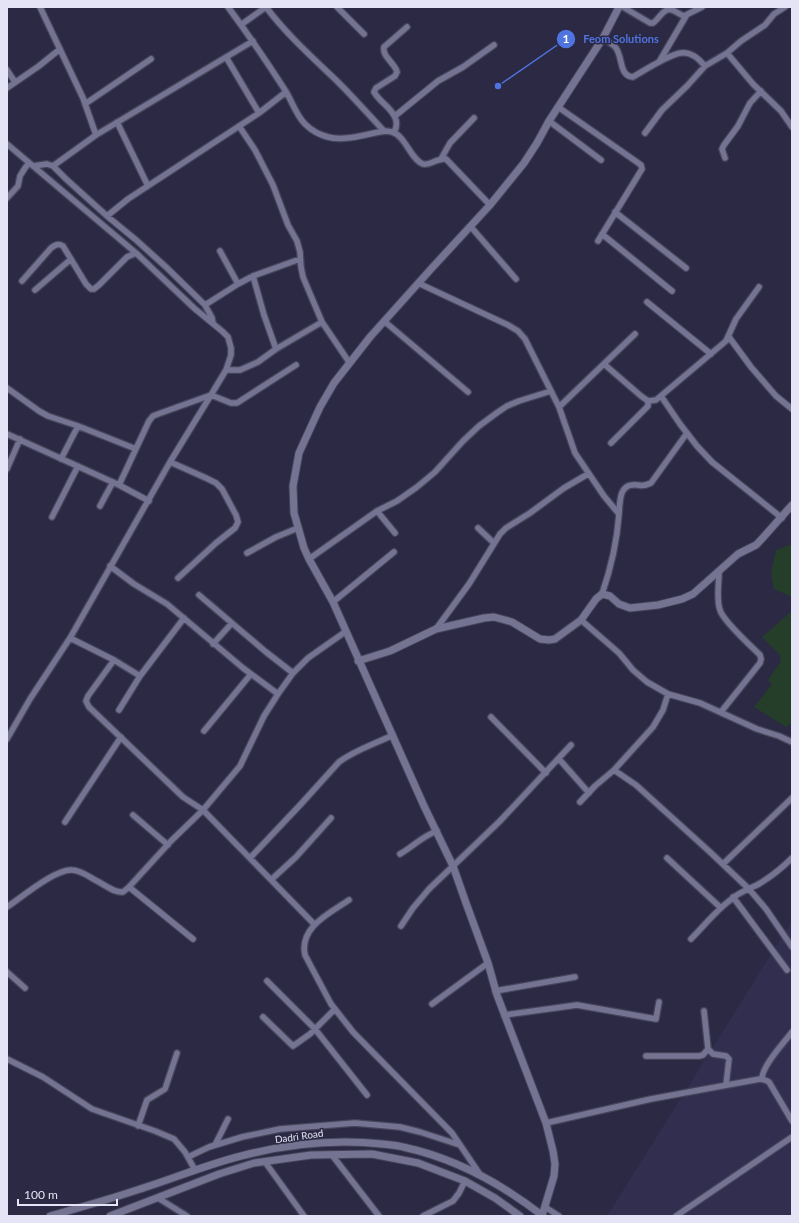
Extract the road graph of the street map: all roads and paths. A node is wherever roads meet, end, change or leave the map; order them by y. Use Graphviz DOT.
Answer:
graph roads {
  1 [pos="40,7"];
  2 [pos="228,7"];
  3 [pos="337,7"];
  4 [pos="619,7"];
  5 [pos="623,7"];
  6 [pos="702,7"];
  7 [pos="785,7"];
  8 [pos="686,16"];
  9 [pos="242,24"];
  10 [pos="407,27"];
  11 [pos="364,34"];
  12 [pos="603,38"];
  13 [pos="253,41"];
  14 [pos="494,45"];
  15 [pos="60,49"];
  16 [pos="727,53"];
  17 [pos="226,57"];
  18 [pos="151,58"];
  19 [pos="658,62"];
  20 [pos="705,66"];
  21 [pos="7,70"];
  22 [pos="15,82"];
  23 [pos="7,88"];
  24 [pos="761,91"];
  25 [pos="286,92"];
  26 [pos="85,104"];
  27 [pos="558,108"];
  28 [pos="259,113"];
  29 [pos="395,116"];
  30 [pos="474,118"];
  31 [pos="549,121"];
  32 [pos="117,122"];
  33 [pos="239,126"];
  34 [pos="792,127"];
  35 [pos="384,131"];
  36 [pos="394,132"];
  37 [pos="645,133"];
  38 [pos="96,135"];
  39 [pos="7,144"];
  40 [pos="724,158"];
  41 [pos="441,159"];
  42 [pos="601,160"];
  43 [pos="31,165"];
  44 [pos="53,166"];
  45 [pos="148,186"];
  46 [pos="7,198"];
  47 [pos="490,206"];
  48 [pos="615,212"];
  49 [pos="106,216"];
  50 [pos="471,227"];
  51 [pos="602,234"];
  52 [pos="598,241"];
  53 [pos="220,251"];
  54 [pos="136,253"];
  55 [pos="300,258"];
  56 [pos="71,260"];
  57 [pos="686,268"];
  58 [pos="253,276"];
  59 [pos="516,279"];
  60 [pos="22,281"];
  61 [pos="418,283"];
  62 [pos="238,284"];
  63 [pos="759,286"];
  64 [pos="35,290"];
  65 [pos="672,291"];
  66 [pos="647,302"];
  67 [pos="204,306"];
  68 [pos="384,321"];
  69 [pos="322,322"];
  70 [pos="213,323"];
  71 [pos="635,334"];
  72 [pos="729,337"];
  73 [pos="276,349"];
  74 [pos="711,354"];
  75 [pos="350,362"];
  76 [pos="604,364"];
  77 [pos="296,365"];
  78 [pos="226,370"];
  79 [pos="7,388"];
  80 [pos="551,391"];
  81 [pos="468,392"];
  82 [pos="212,395"];
  83 [pos="661,396"];
  84 [pos="648,401"];
  85 [pos="559,408"];
  86 [pos="792,408"];
  87 [pos="78,426"];
  88 [pos="687,433"];
  89 [pos="7,434"];
  90 [pos="20,440"];
  91 [pos="611,443"];
  92 [pos="136,449"];
  93 [pos="61,458"];
  94 [pos="170,462"];
  95 [pos="78,466"];
  96 [pos="7,470"];
  97 [pos="588,474"];
  98 [pos="116,484"];
  99 [pos="149,501"];
  100 [pos="792,505"];
  101 [pos="100,506"];
  102 [pos="377,511"];
  103 [pos="619,514"];
  104 [pos="52,517"];
  105 [pos="782,518"];
  106 [pos="298,528"];
  107 [pos="478,528"];
  108 [pos="395,533"];
  109 [pos="494,543"];
  110 [pos="394,552"];
  111 [pos="247,553"];
  112 [pos="308,559"];
  113 [pos="110,566"];
  114 [pos="719,572"];
  115 [pos="178,578"];
  116 [pos="602,594"];
  117 [pos="199,595"];
  118 [pos="333,602"];
  119 [pos="184,618"];
  120 [pos="581,620"];
  121 [pos="232,623"];
  122 [pos="436,629"];
  123 [pos="345,632"];
  124 [pos="70,638"];
  125 [pos="213,644"];
  126 [pos="114,660"];
  127 [pos="358,661"];
  128 [pos="293,673"];
  129 [pos="251,674"];
  130 [pos="140,676"];
  131 [pos="278,694"];
  132 [pos="668,694"];
  133 [pos="119,710"];
  134 [pos="721,712"];
  135 [pos="491,717"];
  136 [pos="204,731"];
  137 [pos="393,735"];
  138 [pos="121,737"];
  139 [pos="7,739"];
  140 [pos="792,742"];
  141 [pos="571,745"];
  142 [pos="559,759"];
  143 [pos="614,770"];
  144 [pos="546,773"];
  145 [pos="589,793"];
  146 [pos="792,798"];
  147 [pos="580,802"];
  148 [pos="203,810"];
  149 [pos="133,815"];
  150 [pos="332,818"];
  151 [pos="65,822"];
  152 [pos="437,831"];
  153 [pos="168,845"];
  154 [pos="400,854"];
  155 [pos="250,858"];
  156 [pos="667,858"];
  157 [pos="792,858"];
  158 [pos="722,864"];
  159 [pos="453,866"];
  160 [pos="272,879"];
  161 [pos="129,887"];
  162 [pos="749,889"];
  163 [pos="733,897"];
  164 [pos="349,900"];
  165 [pos="7,907"];
  166 [pos="721,908"];
  167 [pos="314,924"];
  168 [pos="401,926"];
  169 [pos="193,939"];
  170 [pos="691,939"];
  171 [pos="792,947"];
  172 [pos="488,963"];
  173 [pos="787,970"];
  174 [pos="7,972"];
  175 [pos="574,977"];
  176 [pos="267,981"];
  177 [pos="25,988"];
  178 [pos="495,991"];
  179 [pos="659,1002"];
  180 [pos="432,1004"];
  181 [pos="335,1009"];
  182 [pos="704,1011"];
  183 [pos="504,1014"];
  184 [pos="263,1018"];
  185 [pos="315,1029"];
  186 [pos="792,1032"];
  187 [pos="708,1049"];
  188 [pos="177,1053"];
  189 [pos="646,1056"];
  190 [pos="7,1059"];
  191 [pos="762,1080"];
  192 [pos="726,1085"];
  193 [pos="367,1095"];
  194 [pos="228,1119"];
  195 [pos="792,1121"];
  196 [pos="546,1123"];
  197 [pos="138,1126"];
  198 [pos="792,1137"];
  199 [pos="215,1145"];
  200 [pos="461,1145"];
  201 [pos="332,1155"];
  202 [pos="188,1157"];
  203 [pos="265,1162"];
  204 [pos="194,1170"];
  205 [pos="481,1176"];
  206 [pos="465,1181"];
  207 [pos="158,1198"];
  208 [pos="545,1207"];
  209 [pos="50,1216"];
  210 [pos="110,1216"];
  211 [pos="187,1216"];
  212 [pos="304,1216"];
  213 [pos="379,1216"];
  214 [pos="423,1216"];
  215 [pos="520,1216"];
  216 [pos="542,1216"];
  217 [pos="559,1216"];
  218 [pos="676,1216"];
  1 -- 15 [label="street"];
  2 -- 9 [label="street"];
  3 -- 11 [label="street"];
  4 -- 12 [label="street"];
  5 -- 8 [label="street"];
  6 -- 8 [label="street"];
  7 -- 16 [label="street"];
  8 -- 19 [label="street"];
  9 -- 13 [label="street"];
  9 -- 35 [label="street"];
  10 -- 29 [label="street"];
  12 -- 19 [label="street"];
  12 -- 27 [label="street"];
  13 -- 17 [label="street"];
  13 -- 25 [label="street"];
  14 -- 29 [label="street"];
  15 -- 22 [label="street"];
  15 -- 26 [label="street"];
  16 -- 20 [label="street"];
  16 -- 24 [label="street"];
  17 -- 28 [label="street"];
  17 -- 32 [label="street"];
  18 -- 26 [label="street"];
  19 -- 20 [label="street"];
  20 -- 37 [label="street"];
  21 -- 22 [label="street"];
  22 -- 23 [label="street"];
  24 -- 34 [label="street"];
  24 -- 40 [label="street"];
  25 -- 28 [label="street"];
  25 -- 35 [label="street"];
  26 -- 38 [label="street"];
  27 -- 31 [label="street"];
  27 -- 48 [label="street"];
  28 -- 33 [label="street"];
  29 -- 36 [label="street"];
  30 -- 41 [label="street"];
  31 -- 42 [label="street"];
  31 -- 47 [label="street"];
  32 -- 38 [label="street"];
  32 -- 45 [label="street"];
  33 -- 45 [label="street"];
  33 -- 55 [label="street"];
  35 -- 36 [label="street"];
  36 -- 41 [label="street"];
  38 -- 44 [label="street"];
  39 -- 43 [label="street"];
  41 -- 47 [label="street"];
  43 -- 44 [label="street"];
  43 -- 46 [label="street"];
  43 -- 54 [label="street"];
  44 -- 49 [label="street"];
  45 -- 49 [label="street"];
  47 -- 50 [label="street"];
  48 -- 51 [label="street"];
  48 -- 57 [label="street"];
  49 -- 67 [label="street"];
  50 -- 59 [label="street"];
  50 -- 61 [label="street"];
  51 -- 52 [label="street"];
  51 -- 65 [label="street"];
  53 -- 62 [label="street"];
  54 -- 56 [label="street"];
  54 -- 70 [label="street"];
  55 -- 58 [label="street"];
  55 -- 69 [label="street"];
  56 -- 60 [label="street"];
  56 -- 64 [label="street"];
  58 -- 62 [label="street"];
  58 -- 73 [label="street"];
  61 -- 68 [label="street"];
  61 -- 80 [label="street"];
  62 -- 67 [label="street"];
  63 -- 72 [label="street"];
  66 -- 74 [label="street"];
  67 -- 70 [label="street"];
  68 -- 75 [label="street"];
  68 -- 81 [label="street"];
  69 -- 73 [label="street"];
  69 -- 75 [label="street"];
  70 -- 78 [label="street"];
  71 -- 76 [label="street"];
  72 -- 74 [label="street"];
  72 -- 86 [label="street"];
  73 -- 78 [label="street"];
  74 -- 83 [label="street"];
  75 -- 106 [label="street"];
  76 -- 84 [label="street"];
  76 -- 85 [label="street"];
  77 -- 82 [label="street"];
  78 -- 82 [label="street"];
  79 -- 87 [label="street"];
  80 -- 85 [label="street"];
  80 -- 102 [label="street"];
  82 -- 92 [label="street"];
  82 -- 94 [label="street"];
  83 -- 84 [label="street"];
  83 -- 88 [label="street"];
  84 -- 91 [label="street"];
  85 -- 97 [label="street"];
  87 -- 92 [label="street"];
  87 -- 93 [label="street"];
  88 -- 103 [label="street"];
  88 -- 105 [label="street"];
  89 -- 90 [label="street"];
  90 -- 93 [label="street"];
  90 -- 96 [label="street"];
  92 -- 98 [label="street"];
  93 -- 95 [label="street"];
  94 -- 99 [label="street"];
  94 -- 115 [label="street"];
  95 -- 98 [label="street"];
  95 -- 104 [label="street"];
  97 -- 103 [label="street"];
  97 -- 109 [label="street"];
  98 -- 99 [label="street"];
  98 -- 101 [label="street"];
  99 -- 113 [label="street"];
  100 -- 105 [label="street"];
  102 -- 108 [label="street"];
  102 -- 112 [label="street"];
  103 -- 116 [label="street"];
  105 -- 114 [label="street"];
  106 -- 111 [label="street"];
  106 -- 112 [label="street"];
  107 -- 109 [label="street"];
  109 -- 122 [label="street"];
  110 -- 118 [label="street"];
  112 -- 118 [label="street"];
  113 -- 119 [label="street"];
  113 -- 124 [label="street"];
  114 -- 116 [label="street"];
  114 -- 134 [label="street"];
  116 -- 120 [label="street"];
  117 -- 121 [label="street"];
  118 -- 123 [label="street"];
  119 -- 125 [label="street"];
  119 -- 130 [label="street"];
  120 -- 122 [label="street"];
  120 -- 132 [label="street"];
  121 -- 125 [label="street"];
  121 -- 128 [label="street"];
  122 -- 127 [label="street"];
  123 -- 127 [label="street"];
  123 -- 128 [label="street"];
  124 -- 126 [label="street"];
  124 -- 139 [label="street"];
  125 -- 129 [label="street"];
  126 -- 130 [label="street"];
  126 -- 138 [label="street"];
  127 -- 137 [label="street"];
  128 -- 131 [label="street"];
  129 -- 131 [label="street"];
  129 -- 136 [label="street"];
  130 -- 133 [label="street"];
  131 -- 148 [label="street"];
  132 -- 134 [label="street"];
  132 -- 143 [label="street"];
  134 -- 140 [label="street"];
  135 -- 144 [label="street"];
  137 -- 152 [label="street"];
  137 -- 155 [label="street"];
  138 -- 148 [label="street"];
  138 -- 151 [label="street"];
  141 -- 142 [label="street"];
  142 -- 144 [label="street"];
  142 -- 145 [label="street"];
  143 -- 145 [label="street"];
  143 -- 158 [label="street"];
  144 -- 159 [label="street"];
  145 -- 147 [label="street"];
  146 -- 158 [label="street"];
  148 -- 153 [label="street"];
  148 -- 155 [label="street"];
  149 -- 153 [label="street"];
  150 -- 160 [label="street"];
  152 -- 154 [label="street"];
  152 -- 159 [label="street"];
  153 -- 161 [label="street"];
  155 -- 160 [label="street"];
  156 -- 166 [label="street"];
  157 -- 162 [label="street"];
  158 -- 162 [label="street"];
  159 -- 168 [label="street"];
  159 -- 172 [label="street"];
  160 -- 167 [label="street"];
  161 -- 165 [label="street"];
  161 -- 169 [label="street"];
  162 -- 163 [label="street"];
  162 -- 171 [label="street"];
  163 -- 166 [label="street"];
  163 -- 173 [label="street"];
  164 -- 167 [label="street"];
  166 -- 170 [label="street"];
  167 -- 181 [label="street"];
  172 -- 178 [label="street"];
  172 -- 180 [label="street"];
  174 -- 177 [label="street"];
  175 -- 178 [label="street"];
  176 -- 185 [label="street"];
  178 -- 183 [label="street"];
  179 -- 183 [label="street"];
  181 -- 185 [label="street"];
  181 -- 200 [label="street"];
  182 -- 187 [label="street"];
  183 -- 196 [label="street"];
  184 -- 185 [label="street"];
  185 -- 193 [label="street"];
  186 -- 191 [label="street"];
  187 -- 189 [label="street"];
  187 -- 192 [label="street"];
  188 -- 197 [label="street"];
  190 -- 197 [label="street"];
  191 -- 192 [label="street"];
  191 -- 195 [label="street"];
  192 -- 196 [label="street"];
  194 -- 199 [label="street"];
  196 -- 208 [label="street"];
  197 -- 202 [label="street"];
  198 -- 218 [label="street"];
  199 -- 200 [label="street"];
  199 -- 202 [label="street"];
  200 -- 205 [label="street"];
  201 -- 203 [label="street, Dadri Road"];
  201 -- 206 [label="street, Dadri Road"];
  201 -- 213 [label="street"];
  202 -- 204 [label="street"];
  203 -- 207 [label="street, Dadri Road"];
  203 -- 212 [label="street"];
  204 -- 205 [label="street, Dadri Road"];
  204 -- 209 [label="street, Dadri Road"];
  205 -- 216 [label="street, Dadri Road"];
  206 -- 214 [label="street"];
  206 -- 215 [label="street, Dadri Road"];
  207 -- 210 [label="street, Dadri Road"];
  207 -- 211 [label="street"];
  208 -- 216 [label="street"];
  208 -- 217 [label="street"];
}
